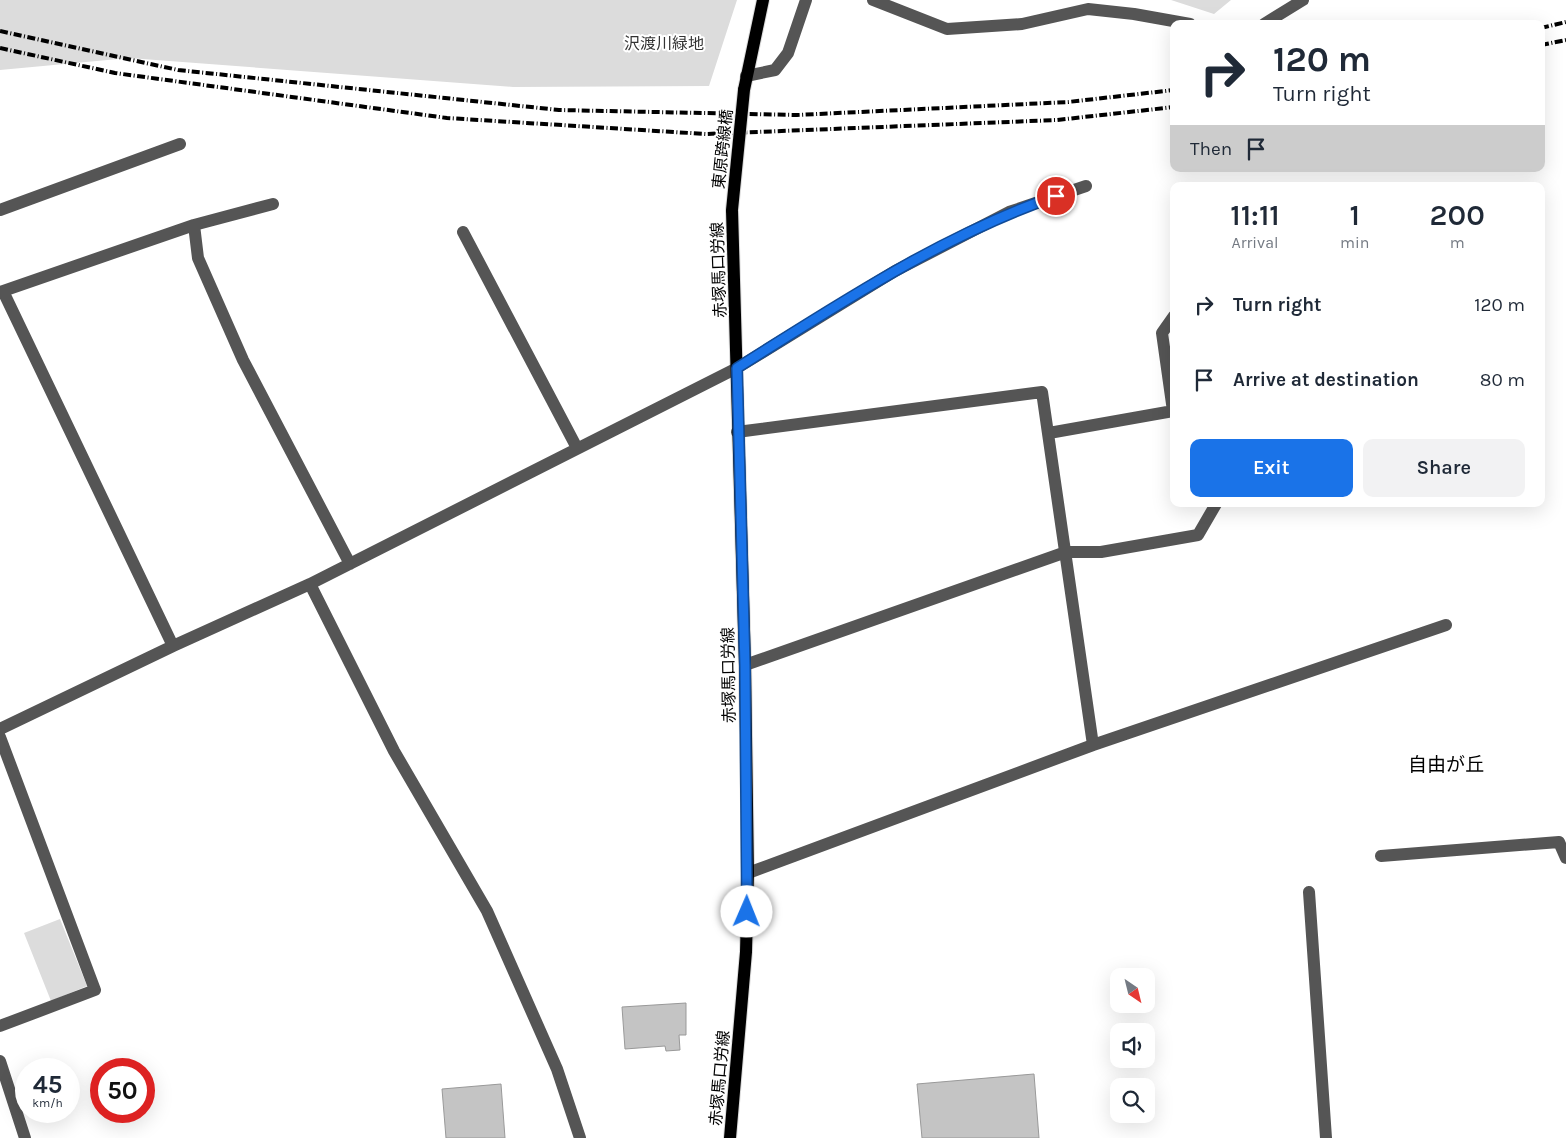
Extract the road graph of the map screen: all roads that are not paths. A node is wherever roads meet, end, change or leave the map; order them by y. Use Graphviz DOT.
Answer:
graph roads {
  1 [pos="763,0"];
  2 [pos="806,0"];
  3 [pos="873,0"];
  4 [pos="1303,0"];
  5 [pos="1270,20"];
  6 [pos="1170,21"];
  7 [pos="746,76"];
  8 [pos="180,144"];
  9 [pos="1086,186"];
  10 [pos="273,204"];
  11 [pos="0,210"];
  12 [pos="732,210"];
  13 [pos="194,225"];
  14 [pos="463,232"];
  15 [pos="2,291"];
  16 [pos="1170,322"];
  17 [pos="737,368"];
  18 [pos="1170,390"];
  19 [pos="1170,412"];
  20 [pos="737,432"];
  21 [pos="1049,433"];
  22 [pos="577,448"];
  23 [pos="1214,507"];
  24 [pos="1066,552"];
  25 [pos="350,564"];
  26 [pos="310,584"];
  27 [pos="1446,625"];
  28 [pos="174,646"];
  29 [pos="745,666"];
  30 [pos="0,729"];
  31 [pos="0,737"];
  32 [pos="1093,745"];
  33 [pos="1381,856"];
  34 [pos="1566,858"];
  35 [pos="748,873"];
  36 [pos="1308,892"];
  37 [pos="0,1026"];
  38 [pos="0,1061"];
  39 [pos="25,1138"];
  40 [pos="580,1138"];
  41 [pos="730,1138"];
  42 [pos="1326,1138"];
  1 -- 7 [label="main road"];
  2 -- 7 [label="street"];
  3 -- 6 [label="street"];
  4 -- 5 [label="street"];
  7 -- 12 [label="main road, 東原跨線橋, bridge"];
  8 -- 11 [label="street"];
  9 -- 17 [label="street"];
  10 -- 13 [label="street"];
  12 -- 17 [label="main road, 赤塚馬口労線"];
  13 -- 15 [label="street"];
  13 -- 25 [label="street"];
  14 -- 22 [label="street"];
  15 -- 28 [label="street"];
  16 -- 18 [label="street"];
  17 -- 20 [label="main road, 赤塚馬口労線"];
  17 -- 22 [label="street"];
  19 -- 21 [label="street"];
  20 -- 21 [label="street"];
  20 -- 29 [label="main road, 赤塚馬口労線"];
  21 -- 24 [label="street"];
  22 -- 25 [label="street"];
  23 -- 24 [label="street"];
  24 -- 29 [label="street"];
  24 -- 32 [label="street"];
  25 -- 26 [label="street"];
  26 -- 28 [label="street"];
  26 -- 40 [label="street"];
  27 -- 32 [label="street"];
  28 -- 30 [label="street"];
  29 -- 35 [label="main road, 赤塚馬口労線"];
  31 -- 37 [label="street"];
  32 -- 35 [label="street"];
  33 -- 34 [label="street"];
  35 -- 41 [label="main road, 赤塚馬口労線"];
  36 -- 42 [label="street"];
  38 -- 39 [label="street"];
}
